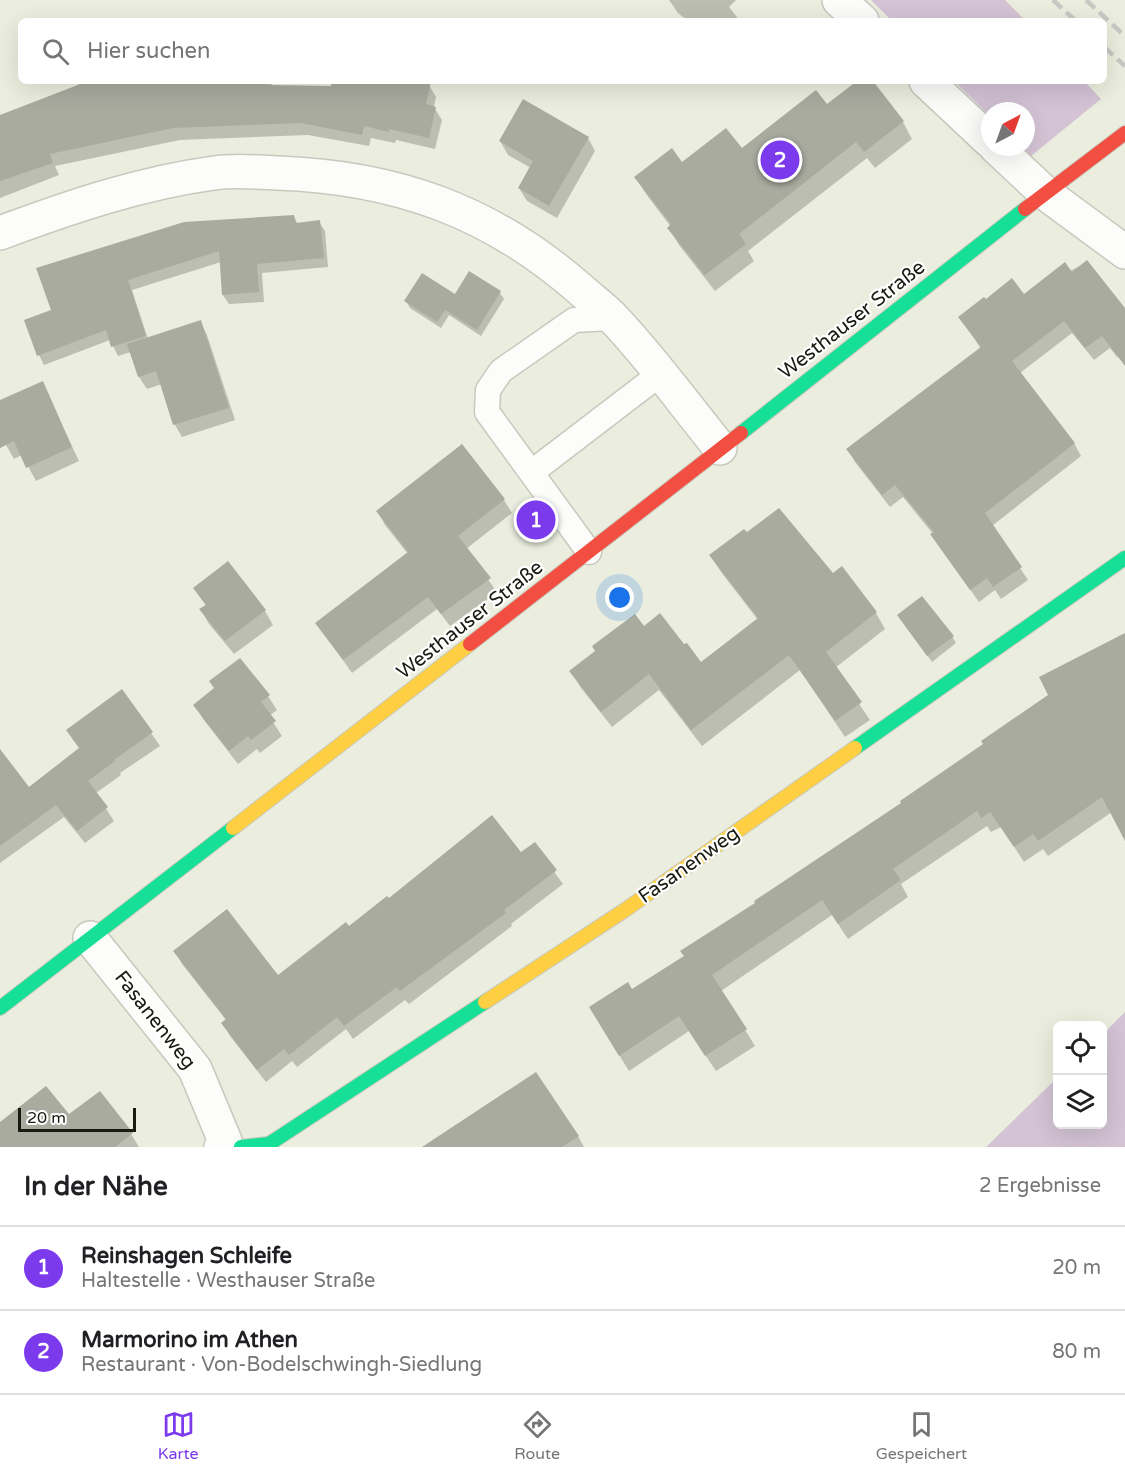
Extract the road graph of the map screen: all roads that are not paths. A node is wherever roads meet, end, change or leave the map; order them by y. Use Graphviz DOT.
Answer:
graph roads {
  1 [pos="839,0"];
  2 [pos="859,18"];
  3 [pos="929,84"];
  4 [pos="981,133"];
  5 [pos="1125,133"];
  6 [pos="1008,156"];
  7 [pos="1051,189"];
  8 [pos="0,232"];
  9 [pos="1125,252"];
  10 [pos="613,318"];
  11 [pos="660,374"];
  12 [pos="720,448"];
  13 [pos="532,472"];
  14 [pos="590,552"];
  15 [pos="1125,558"];
  16 [pos="90,938"];
  17 [pos="0,1008"];
  18 [pos="232,1146"];
  1 -- 2 [label="street"];
  3 -- 4 [label="street"];
  5 -- 7 [label="main road, Westhauser Straße"];
  6 -- 7 [label="street"];
  7 -- 9 [label="street"];
  7 -- 12 [label="main road, Westhauser Straße"];
  8 -- 10 [label="street"];
  10 -- 11 [label="street"];
  10 -- 13 [label="lane"];
  11 -- 12 [label="street"];
  11 -- 13 [label="lane"];
  12 -- 14 [label="main road, Westhauser Straße"];
  13 -- 14 [label="lane"];
  14 -- 16 [label="main road, Westhauser Straße"];
  15 -- 18 [label="main road, Fasanenweg"];
  16 -- 17 [label="main road, Westhauser Straße"];
  16 -- 18 [label="street, Fasanenweg"];
}
